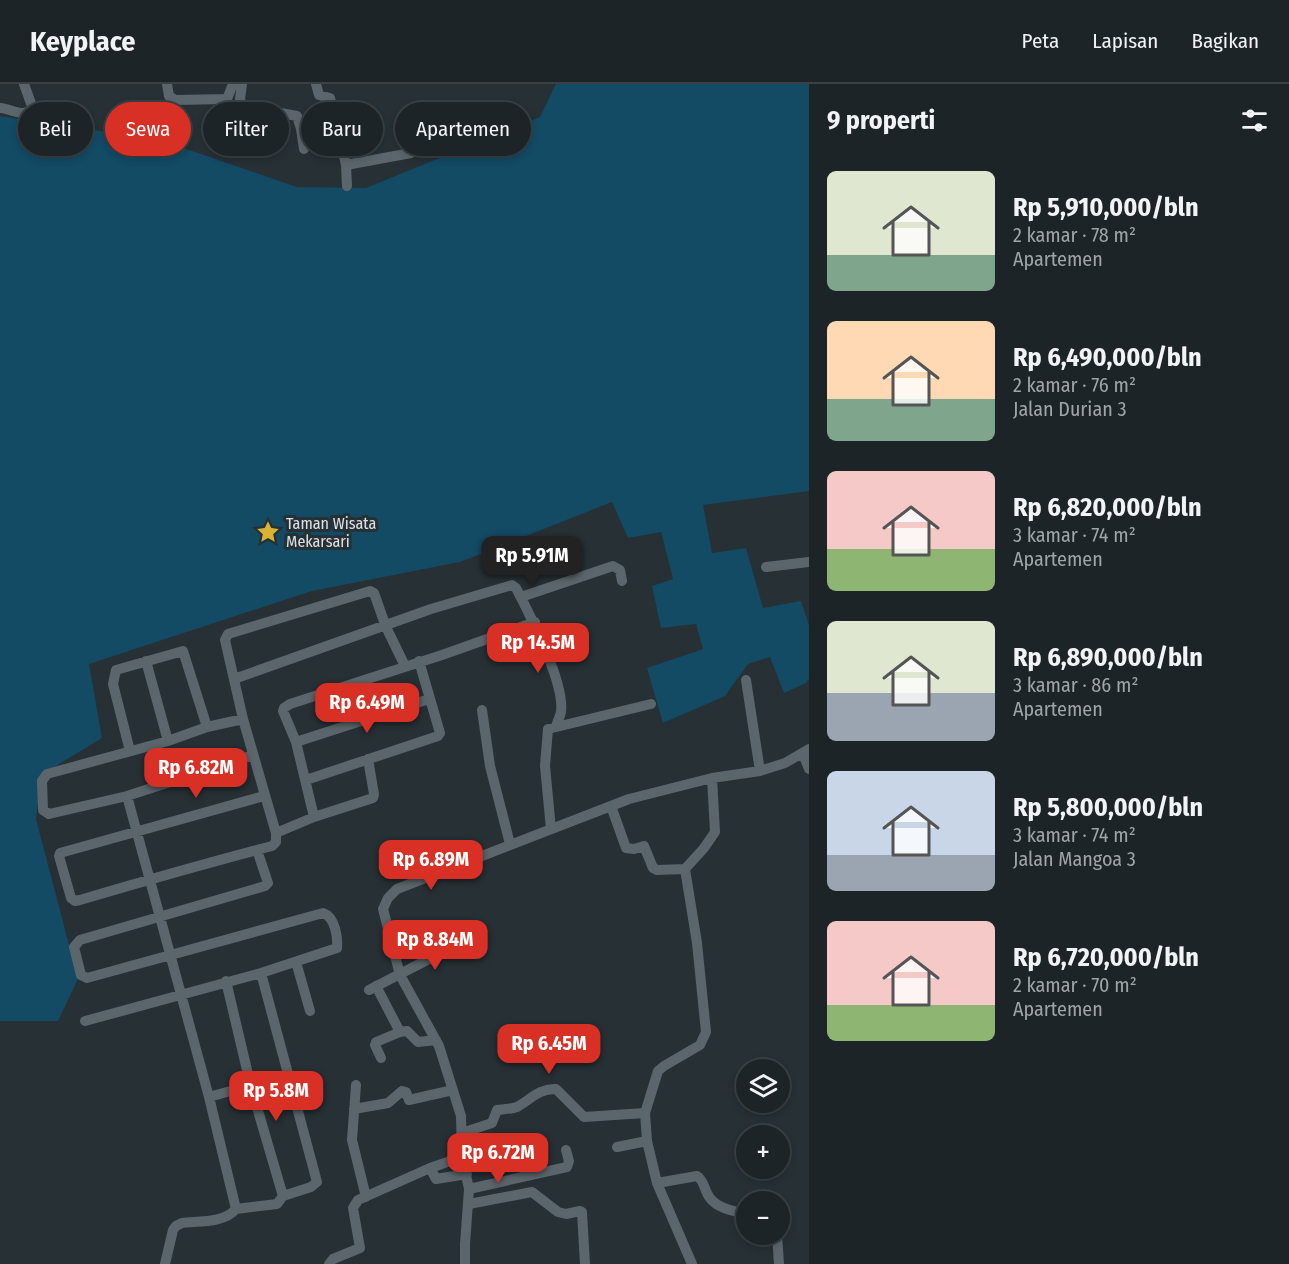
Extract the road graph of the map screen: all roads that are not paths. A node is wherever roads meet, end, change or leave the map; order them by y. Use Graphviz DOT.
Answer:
graph roads {
  1 [pos="24,84"];
  2 [pos="167,84"];
  3 [pos="233,84"];
  4 [pos="242,84"];
  5 [pos="316,84"];
  6 [pos="0,108"];
  7 [pos="301,129"];
  8 [pos="395,156"];
  9 [pos="346,165"];
  10 [pos="347,186"];
  11 [pos="809,562"];
  12 [pos="766,567"];
  13 [pos="622,581"];
  14 [pos="521,597"];
  15 [pos="535,622"];
  16 [pos="386,627"];
  17 [pos="146,661"];
  18 [pos="419,661"];
  19 [pos="405,666"];
  20 [pos="234,679"];
  21 [pos="746,680"];
  22 [pos="429,699"];
  23 [pos="651,704"];
  24 [pos="482,710"];
  25 [pos="243,719"];
  26 [pos="556,726"];
  27 [pos="207,727"];
  28 [pos="168,741"];
  29 [pos="296,742"];
  30 [pos="130,751"];
  31 [pos="806,752"];
  32 [pos="253,755"];
  33 [pos="368,759"];
  34 [pos="809,769"];
  35 [pos="760,771"];
  36 [pos="712,778"];
  37 [pos="306,780"];
  38 [pos="127,796"];
  39 [pos="264,796"];
  40 [pos="611,806"];
  41 [pos="314,817"];
  42 [pos="551,829"];
  43 [pos="137,832"];
  44 [pos="276,833"];
  45 [pos="510,844"];
  46 [pos="257,850"];
  47 [pos="685,869"];
  48 [pos="149,878"];
  49 [pos="160,916"];
  50 [pos="458,944"];
  51 [pos="171,955"];
  52 [pos="296,962"];
  53 [pos="261,973"];
  54 [pos="400,975"];
  55 [pos="226,981"];
  56 [pos="180,994"];
  57 [pos="310,1011"];
  58 [pos="85,1021"];
  59 [pos="400,1032"];
  60 [pos="436,1040"];
  61 [pos="381,1058"];
  62 [pos="288,1075"];
  63 [pos="356,1085"];
  64 [pos="251,1087"];
  65 [pos="453,1090"];
  66 [pos="209,1097"];
  67 [pos="354,1109"];
  68 [pos="645,1113"];
  69 [pos="462,1133"];
  70 [pos="647,1141"];
  71 [pos="617,1147"];
  72 [pos="566,1150"];
  73 [pos="462,1157"];
  74 [pos="430,1168"];
  75 [pos="467,1174"];
  76 [pos="657,1183"];
  77 [pos="469,1189"];
  78 [pos="283,1196"];
  79 [pos="366,1197"];
  80 [pos="469,1204"];
  81 [pos="236,1209"];
  82 [pos="736,1211"];
  83 [pos="778,1245"];
  84 [pos="165,1264"];
  85 [pos="329,1264"];
  86 [pos="465,1264"];
  87 [pos="585,1264"];
  88 [pos="692,1264"];
  89 [pos="779,1264"];
  1 -- 6 [label="street"];
  2 -- 3 [label="street"];
  4 -- 7 [label="street"];
  5 -- 9 [label="street"];
  8 -- 9 [label="street"];
  9 -- 10 [label="street"];
  11 -- 12 [label="street"];
  13 -- 14 [label="street"];
  14 -- 15 [label="street"];
  14 -- 16 [label="street"];
  15 -- 18 [label="street"];
  15 -- 26 [label="street"];
  16 -- 19 [label="street"];
  16 -- 20 [label="street"];
  16 -- 20 [label="street"];
  17 -- 27 [label="street"];
  17 -- 28 [label="street"];
  17 -- 30 [label="street"];
  18 -- 19 [label="street"];
  18 -- 22 [label="street"];
  19 -- 29 [label="street"];
  20 -- 25 [label="street"];
  21 -- 35 [label="street"];
  22 -- 29 [label="street"];
  22 -- 33 [label="street"];
  23 -- 26 [label="street"];
  24 -- 45 [label="street"];
  25 -- 27 [label="street"];
  25 -- 32 [label="street"];
  26 -- 42 [label="street"];
  27 -- 28 [label="street"];
  28 -- 30 [label="street"];
  29 -- 37 [label="street"];
  30 -- 38 [label="street"];
  31 -- 34 [label="street"];
  31 -- 35 [label="street"];
  32 -- 38 [label="street"];
  32 -- 39 [label="street"];
  33 -- 37 [label="street"];
  33 -- 41 [label="street"];
  35 -- 36 [label="street"];
  36 -- 40 [label="street"];
  36 -- 47 [label="street"];
  37 -- 41 [label="street"];
  38 -- 43 [label="street"];
  39 -- 43 [label="street"];
  39 -- 44 [label="street"];
  40 -- 42 [label="street"];
  40 -- 47 [label="street"];
  41 -- 44 [label="street"];
  42 -- 45 [label="street"];
  43 -- 48 [label="street"];
  43 -- 48 [label="street"];
  44 -- 46 [label="street"];
  45 -- 54 [label="street"];
  46 -- 48 [label="street"];
  46 -- 49 [label="street"];
  47 -- 68 [label="street"];
  48 -- 49 [label="street"];
  49 -- 51 [label="street"];
  49 -- 51 [label="street"];
  50 -- 54 [label="street"];
  51 -- 52 [label="street"];
  51 -- 56 [label="street"];
  52 -- 53 [label="street"];
  52 -- 57 [label="street"];
  53 -- 55 [label="street"];
  53 -- 62 [label="street"];
  54 -- 59 [label="street"];
  54 -- 60 [label="street"];
  55 -- 56 [label="street"];
  55 -- 64 [label="street"];
  56 -- 58 [label="street"];
  56 -- 66 [label="street"];
  59 -- 60 [label="street"];
  59 -- 61 [label="street"];
  60 -- 65 [label="street"];
  62 -- 64 [label="street"];
  62 -- 78 [label="street"];
  63 -- 67 [label="street"];
  64 -- 66 [label="street"];
  64 -- 78 [label="street"];
  65 -- 67 [label="street"];
  65 -- 69 [label="street"];
  66 -- 81 [label="street"];
  67 -- 79 [label="street"];
  68 -- 69 [label="street"];
  68 -- 70 [label="street"];
  69 -- 73 [label="street"];
  70 -- 71 [label="street"];
  70 -- 76 [label="street"];
  72 -- 77 [label="street"];
  73 -- 74 [label="street"];
  73 -- 75 [label="street"];
  74 -- 75 [label="street"];
  74 -- 79 [label="street"];
  75 -- 77 [label="street"];
  76 -- 82 [label="street"];
  76 -- 88 [label="street"];
  77 -- 80 [label="street"];
  78 -- 81 [label="street"];
  79 -- 85 [label="street"];
  80 -- 86 [label="street"];
  80 -- 87 [label="street"];
  81 -- 84 [label="street"];
  83 -- 89 [label="street"];
}
